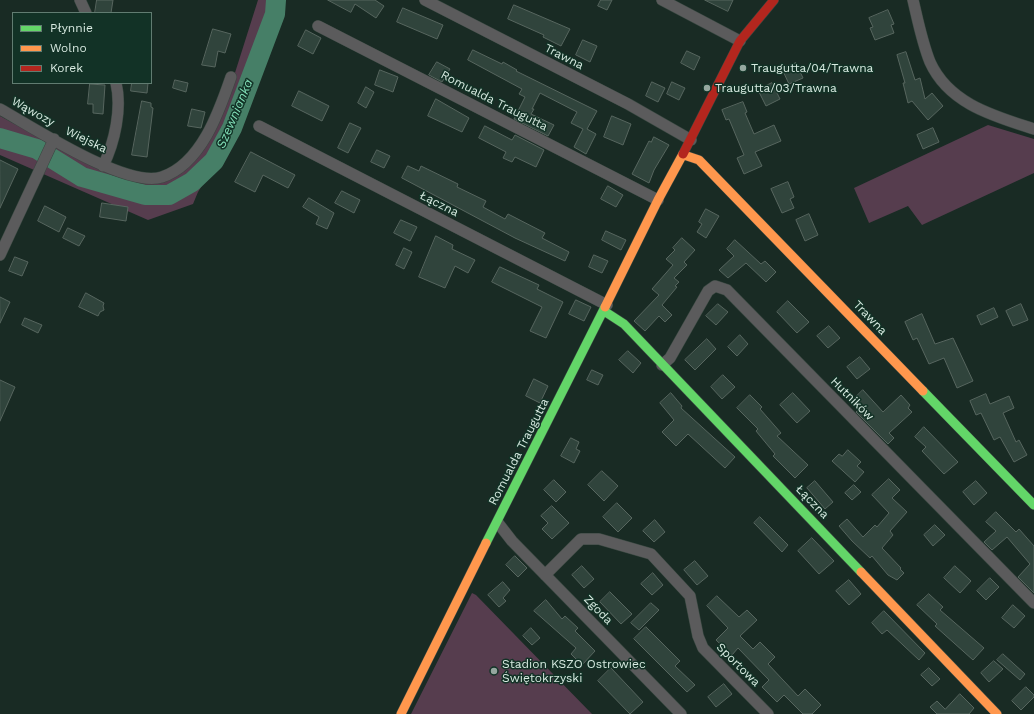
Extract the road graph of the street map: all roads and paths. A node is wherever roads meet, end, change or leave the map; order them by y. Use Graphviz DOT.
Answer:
graph roads {
  1 [pos="80,0"];
  2 [pos="425,0"];
  3 [pos="662,0"];
  4 [pos="774,0"];
  5 [pos="913,0"];
  6 [pos="86,12"];
  7 [pos="318,26"];
  8 [pos="740,41"];
  9 [pos="230,77"];
  10 [pos="116,84"];
  11 [pos="0,109"];
  12 [pos="259,126"];
  13 [pos="1034,129"];
  14 [pos="54,139"];
  15 [pos="691,140"];
  16 [pos="684,155"];
  17 [pos="103,166"];
  18 [pos="658,200"];
  19 [pos="0,255"];
  20 [pos="606,308"];
  21 [pos="662,364"];
  22 [pos="1034,505"];
  23 [pos="498,523"];
  24 [pos="544,575"];
  25 [pos="1034,603"];
  26 [pos="402,714"];
  27 [pos="681,714"];
  28 [pos="768,714"];
  29 [pos="997,714"];
  1 -- 6 [label="street"];
  2 -- 15 [label="street, Trawna"];
  3 -- 8 [label="street"];
  4 -- 8 [label="street, Romualda Traugutta"];
  5 -- 13 [label="street"];
  7 -- 18 [label="street, Romualda Traugutta"];
  8 -- 15 [label="street, Romualda Traugutta"];
  9 -- 17 [label="street"];
  10 -- 17 [label="street, Wiejska"];
  11 -- 14 [label="street, Wąwozy"];
  12 -- 20 [label="street, Łączna"];
  14 -- 17 [label="street, Wiejska"];
  14 -- 19 [label="street, Wiejska"];
  15 -- 16 [label="street, Romualda Traugutta"];
  16 -- 18 [label="street, Romualda Traugutta"];
  16 -- 22 [label="street, Trawna"];
  18 -- 20 [label="street, Romualda Traugutta"];
  20 -- 21 [label="street, Łączna"];
  20 -- 23 [label="street, Romualda Traugutta"];
  21 -- 25 [label="street, Hutników"];
  21 -- 29 [label="street, Łączna"];
  23 -- 24 [label="street, Zgoda"];
  23 -- 26 [label="street, Romualda Traugutta"];
  24 -- 27 [label="street, Zgoda"];
  24 -- 28 [label="street, Sportowa"];
}
